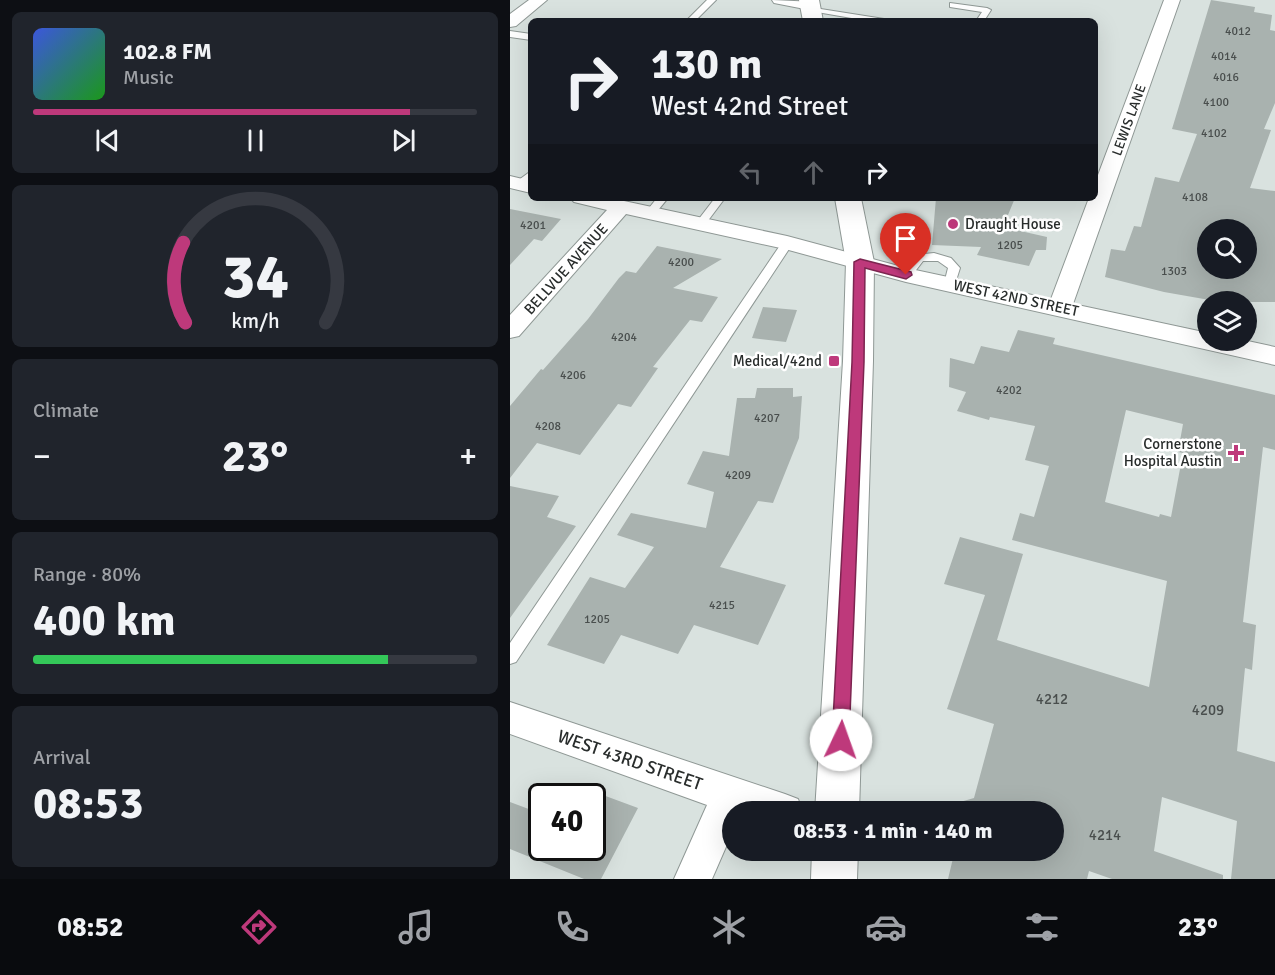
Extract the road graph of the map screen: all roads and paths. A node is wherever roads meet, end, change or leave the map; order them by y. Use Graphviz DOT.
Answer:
graph roads {
  1 [pos="539,0"];
  2 [pos="712,0"];
  3 [pos="780,0"];
  4 [pos="1172,0"];
  5 [pos="953,5"];
  6 [pos="811,9"];
  7 [pos="513,17"];
  8 [pos="693,18"];
  9 [pos="866,18"];
  10 [pos="982,18"];
  11 [pos="510,34"];
  12 [pos="528,37"];
  13 [pos="594,201"];
  14 [pos="718,201"];
  15 [pos="849,201"];
  16 [pos="656,206"];
  17 [pos="621,207"];
  18 [pos="700,224"];
  19 [pos="787,243"];
  20 [pos="860,262"];
  21 [pos="1060,308"];
  22 [pos="510,330"];
  23 [pos="1275,356"];
  24 [pos="510,657"];
  25 [pos="510,718"];
  26 [pos="730,795"];
  27 [pos="749,801"];
  28 [pos="838,801"];
  29 [pos="835,861"];
  30 [pos="693,879"];
  31 [pos="834,879"];
  1 -- 7 [label="street"];
  2 -- 8 [label="lane"];
  3 -- 6 [label="street"];
  4 -- 21 [label="street, LEWIS LANE"];
  5 -- 10 [label="lane"];
  6 -- 9 [label="lane"];
  11 -- 12 [label="lane"];
  13 -- 17 [label="street, WEST 42ND STREET"];
  14 -- 18 [label="lane"];
  15 -- 20 [label="street"];
  16 -- 17 [label="street, WEST 42ND STREET"];
  16 -- 18 [label="street, WEST 42ND STREET"];
  17 -- 22 [label="street, BELLVUE AVENUE"];
  18 -- 19 [label="street, WEST 42ND STREET"];
  19 -- 20 [label="street, WEST 42ND STREET"];
  19 -- 24 [label="lane"];
  20 -- 21 [label="street, WEST 42ND STREET"];
  20 -- 28 [label="street"];
  21 -- 23 [label="street, WEST 42ND STREET"];
  25 -- 26 [label="street, WEST 43RD STREET"];
  26 -- 27 [label="street, WEST 43RD STREET"];
  26 -- 30 [label="street"];
  29 -- 31 [label="street"];
}
